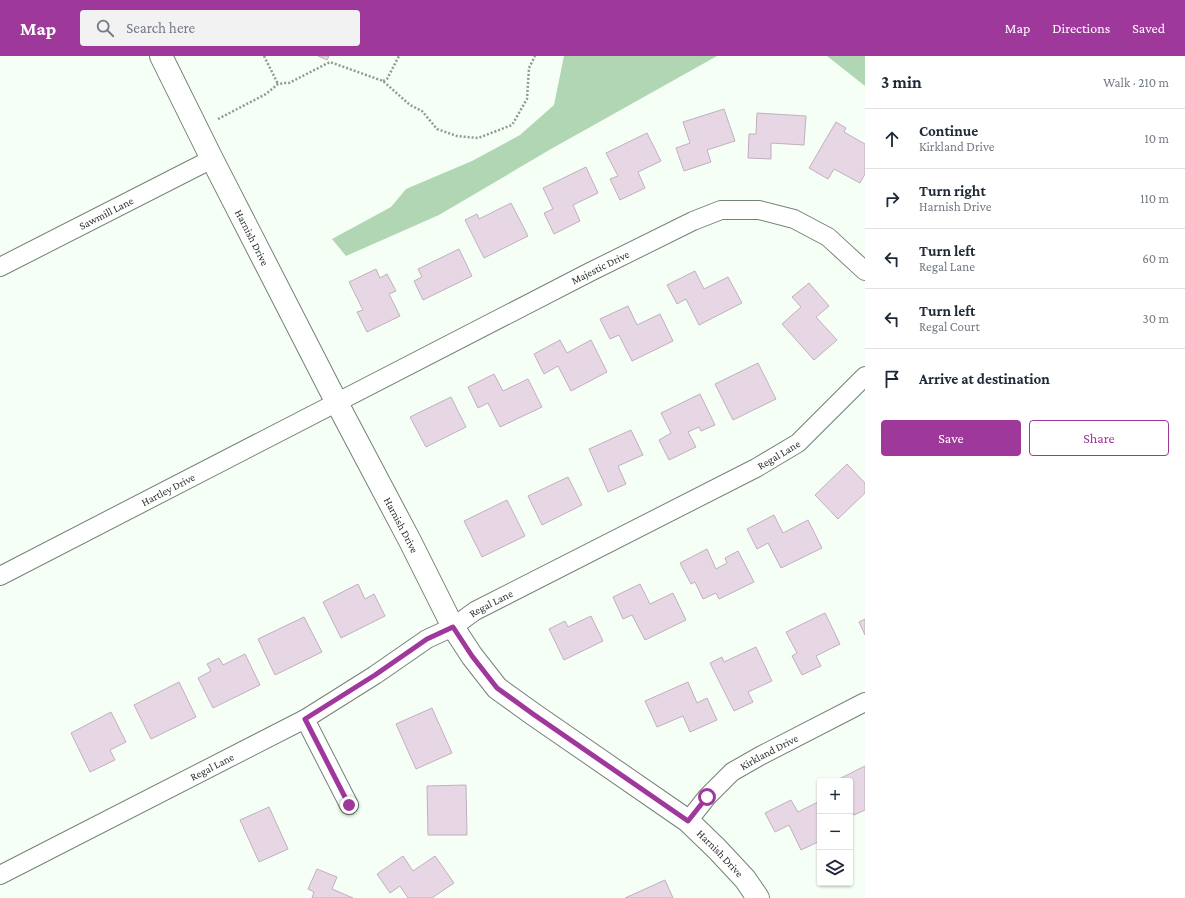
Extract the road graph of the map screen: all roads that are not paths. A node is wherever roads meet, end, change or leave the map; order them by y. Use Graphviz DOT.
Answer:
graph roads {
  1 [pos="161,56"];
  2 [pos="212,159"];
  3 [pos="0,267"];
  4 [pos="865,271"];
  5 [pos="865,376"];
  6 [pos="337,403"];
  7 [pos="0,576"];
  8 [pos="453,627"];
  9 [pos="865,702"];
  10 [pos="305,719"];
  11 [pos="349,805"];
  12 [pos="688,821"];
  13 [pos="0,875"];
  14 [pos="758,898"];
  1 -- 2 [label="street, Harnish Drive"];
  2 -- 3 [label="street, Sawmill Lane"];
  2 -- 6 [label="street, Harnish Drive"];
  4 -- 6 [label="street, Majestic Drive"];
  5 -- 8 [label="street, Regal Lane"];
  6 -- 7 [label="street, Hartley Drive"];
  6 -- 8 [label="street, Harnish Drive"];
  8 -- 10 [label="street, Regal Lane"];
  8 -- 12 [label="street, Harnish Drive"];
  9 -- 12 [label="street, Kirkland Drive"];
  10 -- 11 [label="street"];
  10 -- 13 [label="street, Regal Lane"];
  12 -- 14 [label="street, Harnish Drive"];
}
